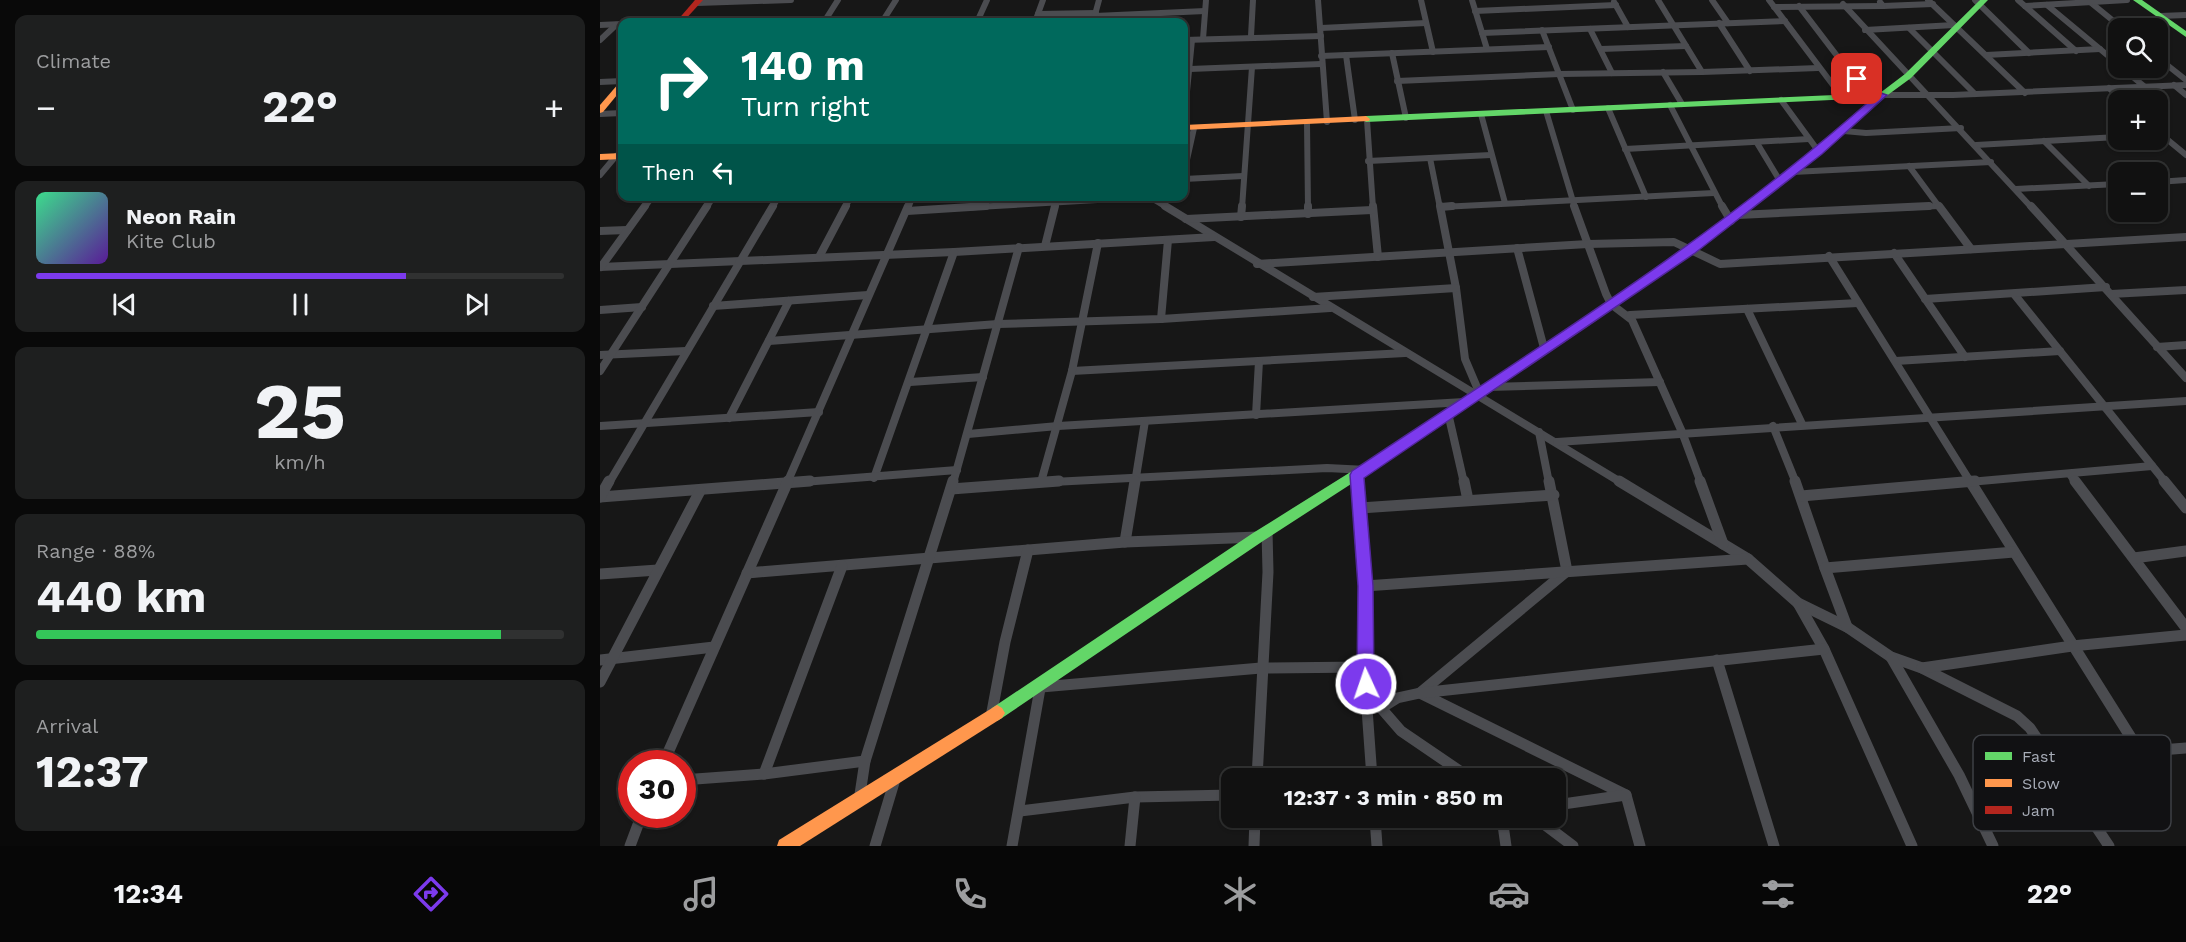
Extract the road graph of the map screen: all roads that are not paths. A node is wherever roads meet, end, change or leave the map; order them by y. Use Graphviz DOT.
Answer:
graph roads {
  1 [pos="755,0"];
  2 [pos="791,0"];
  3 [pos="838,0"];
  4 [pos="896,0"];
  5 [pos="987,0"];
  6 [pos="1043,0"];
  7 [pos="1099,0"];
  8 [pos="1206,0"];
  9 [pos="1252,0"];
  10 [pos="1318,0"];
  11 [pos="1421,0"];
  12 [pos="1472,0"];
  13 [pos="1658,0"];
  14 [pos="1712,0"];
  15 [pos="1769,0"];
  16 [pos="1878,0"];
  17 [pos="2018,0"];
  18 [pos="2127,0"];
  19 [pos="2137,0"];
  20 [pos="698,1"];
  21 [pos="1931,2"];
  22 [pos="1979,2"];
  23 [pos="2090,2"];
  24 [pos="1615,3"];
  25 [pos="1843,4"];
  26 [pos="2047,4"];
  27 [pos="1799,6"];
  28 [pos="1883,6"];
  29 [pos="2025,6"];
  30 [pos="1774,7"];
  31 [pos="1205,11"];
  32 [pos="1475,11"];
  33 [pos="1038,14"];
  34 [pos="2186,15"];
  35 [pos="2160,16"];
  36 [pos="1094,17"];
  37 [pos="683,18"];
  38 [pos="827,18"];
  39 [pos="885,18"];
  40 [pos="979,18"];
  41 [pos="1036,18"];
  42 [pos="2110,18"];
  43 [pos="1785,21"];
  44 [pos="1426,22"];
  45 [pos="1728,22"];
  46 [pos="1719,23"];
  47 [pos="600,25"];
  48 [pos="618,25"];
  49 [pos="1673,25"];
  50 [pos="618,26"];
  51 [pos="1628,27"];
  52 [pos="1956,27"];
  53 [pos="1321,28"];
  54 [pos="1909,28"];
  55 [pos="1590,29"];
  56 [pos="1542,30"];
  57 [pos="1865,30"];
  58 [pos="1482,33"];
  59 [pos="2186,35"];
  60 [pos="1251,36"];
  61 [pos="1321,36"];
  62 [pos="1203,39"];
  63 [pos="600,40"];
  64 [pos="1188,40"];
  65 [pos="1192,40"];
  66 [pos="1686,46"];
  67 [pos="1549,47"];
  68 [pos="1487,49"];
  69 [pos="1601,49"];
  70 [pos="2100,49"];
  71 [pos="2076,51"];
  72 [pos="1433,52"];
  73 [pos="1933,52"];
  74 [pos="1392,53"];
  75 [pos="2030,53"];
  76 [pos="1346,55"];
  77 [pos="1986,55"];
  78 [pos="2108,56"];
  79 [pos="1321,60"];
  80 [pos="2168,66"];
  81 [pos="1252,67"];
  82 [pos="1818,68"];
  83 [pos="1190,69"];
  84 [pos="1750,71"];
  85 [pos="1663,72"];
  86 [pos="1701,72"];
  87 [pos="1612,73"];
  88 [pos="1560,74"];
  89 [pos="1908,76"];
  90 [pos="2134,78"];
  91 [pos="2186,80"];
  92 [pos="1397,81"];
  93 [pos="600,82"];
  94 [pos="618,83"];
  95 [pos="2174,85"];
  96 [pos="2186,85"];
  97 [pos="2145,87"];
  98 [pos="618,88"];
  99 [pos="2109,88"];
  100 [pos="2025,93"];
  101 [pos="1975,94"];
  102 [pos="1879,95"];
  103 [pos="1928,95"];
  104 [pos="2186,95"];
  105 [pos="1842,97"];
  106 [pos="1781,100"];
  107 [pos="1676,105"];
  108 [pos="1188,107"];
  109 [pos="1608,108"];
  110 [pos="1573,110"];
  111 [pos="1545,111"];
  112 [pos="600,112"];
  113 [pos="618,112"];
  114 [pos="1481,114"];
  115 [pos="1406,118"];
  116 [pos="1361,120"];
  117 [pos="1327,122"];
  118 [pos="1307,123"];
  119 [pos="1247,125"];
  120 [pos="1188,126"];
  121 [pos="1961,128"];
  122 [pos="1844,131"];
  123 [pos="2108,138"];
  124 [pos="1809,139"];
  125 [pos="2044,141"];
  126 [pos="2168,141"];
  127 [pos="1757,143"];
  128 [pos="1976,145"];
  129 [pos="1690,146"];
  130 [pos="1625,149"];
  131 [pos="1819,152"];
  132 [pos="1491,155"];
  133 [pos="2186,155"];
  134 [pos="618,156"];
  135 [pos="600,157"];
  136 [pos="618,157"];
  137 [pos="1431,158"];
  138 [pos="1368,161"];
  139 [pos="1991,162"];
  140 [pos="1909,166"];
  141 [pos="1793,172"];
  142 [pos="600,175"];
  143 [pos="1243,176"];
  144 [pos="1188,179"];
  145 [pos="2186,180"];
  146 [pos="1780,181"];
  147 [pos="2168,181"];
  148 [pos="2108,185"];
  149 [pos="2089,186"];
  150 [pos="2016,189"];
  151 [pos="1714,193"];
  152 [pos="1646,197"];
  153 [pos="1572,200"];
  154 [pos="649,201"];
  155 [pos="711,201"];
  156 [pos="776,201"];
  157 [pos="848,201"];
  158 [pos="912,201"];
  159 [pos="974,201"];
  160 [pos="1034,201"];
  161 [pos="1087,201"];
  162 [pos="1156,201"];
  163 [pos="1056,203"];
  164 [pos="1504,203"];
  165 [pos="1939,206"];
  166 [pos="972,207"];
  167 [pos="1441,207"];
  168 [pos="1372,210"];
  169 [pos="907,211"];
  170 [pos="1308,214"];
  171 [pos="1241,217"];
  172 [pos="1735,218"];
  173 [pos="1186,219"];
  174 [pos="627,230"];
  175 [pos="600,231"];
  176 [pos="1214,237"];
  177 [pos="2186,237"];
  178 [pos="1168,240"];
  179 [pos="1098,243"];
  180 [pos="1588,244"];
  181 [pos="2066,244"];
  182 [pos="1045,246"];
  183 [pos="1019,247"];
  184 [pos="1517,248"];
  185 [pos="1971,249"];
  186 [pos="1691,251"];
  187 [pos="954,252"];
  188 [pos="1449,253"];
  189 [pos="1894,253"];
  190 [pos="889,254"];
  191 [pos="1829,256"];
  192 [pos="819,257"];
  193 [pos="1378,257"];
  194 [pos="739,261"];
  195 [pos="671,264"];
  196 [pos="1257,264"];
  197 [pos="600,267"];
  198 [pos="1456,288"];
  199 [pos="2108,290"];
  200 [pos="2186,290"];
  201 [pos="2014,294"];
  202 [pos="868,295"];
  203 [pos="1313,297"];
  204 [pos="1925,299"];
  205 [pos="789,301"];
  206 [pos="1858,303"];
  207 [pos="1611,304"];
  208 [pos="713,306"];
  209 [pos="642,307"];
  210 [pos="1332,308"];
  211 [pos="1747,309"];
  212 [pos="600,310"];
  213 [pos="1630,315"];
  214 [pos="1161,319"];
  215 [pos="1082,322"];
  216 [pos="998,324"];
  217 [pos="928,329"];
  218 [pos="851,334"];
  219 [pos="769,341"];
  220 [pos="2186,345"];
  221 [pos="2157,347"];
  222 [pos="1544,348"];
  223 [pos="686,351"];
  224 [pos="2060,351"];
  225 [pos="1406,353"];
  226 [pos="611,354"];
  227 [pos="600,355"];
  228 [pos="1965,357"];
  229 [pos="1259,361"];
  230 [pos="1896,361"];
  231 [pos="600,371"];
  232 [pos="1072,371"];
  233 [pos="983,377"];
  234 [pos="2186,378"];
  235 [pos="910,382"];
  236 [pos="1660,382"];
  237 [pos="1480,391"];
  238 [pos="2186,401"];
  239 [pos="1464,402"];
  240 [pos="2104,407"];
  241 [pos="819,412"];
  242 [pos="1448,412"];
  243 [pos="1256,415"];
  244 [pos="729,418"];
  245 [pos="1931,419"];
  246 [pos="1145,421"];
  247 [pos="643,422"];
  248 [pos="1802,424"];
  249 [pos="600,426"];
  250 [pos="1058,426"];
  251 [pos="1773,426"];
  252 [pos="1539,432"];
  253 [pos="1682,432"];
  254 [pos="968,434"];
  255 [pos="1557,442"];
  256 [pos="2152,466"];
  257 [pos="957,470"];
  258 [pos="1362,472"];
  259 [pos="2070,474"];
  260 [pos="874,478"];
  261 [pos="1137,478"];
  262 [pos="1970,480"];
  263 [pos="1041,482"];
  264 [pos="788,485"];
  265 [pos="951,489"];
  266 [pos="700,491"];
  267 [pos="1554,495"];
  268 [pos="1801,496"];
  269 [pos="600,497"];
  270 [pos="1468,500"];
  271 [pos="1360,508"];
  272 [pos="2186,508"];
  273 [pos="1263,534"];
  274 [pos="1125,542"];
  275 [pos="1723,544"];
  276 [pos="1028,550"];
  277 [pos="2186,551"];
  278 [pos="2014,552"];
  279 [pos="930,557"];
  280 [pos="2134,558"];
  281 [pos="1748,559"];
  282 [pos="842,566"];
  283 [pos="1825,568"];
  284 [pos="658,570"];
  285 [pos="1568,571"];
  286 [pos="747,573"];
  287 [pos="600,574"];
  288 [pos="1365,586"];
  289 [pos="1798,603"];
  290 [pos="1847,627"];
  291 [pos="2186,628"];
  292 [pos="2186,635"];
  293 [pos="2072,646"];
  294 [pos="714,647"];
  295 [pos="1824,649"];
  296 [pos="1891,657"];
  297 [pos="613,659"];
  298 [pos="600,660"];
  299 [pos="1717,660"];
  300 [pos="1364,666"];
  301 [pos="1261,668"];
  302 [pos="1922,668"];
  303 [pos="600,682"];
  304 [pos="1041,684"];
  305 [pos="1420,693"];
  306 [pos="1367,700"];
  307 [pos="1381,708"];
  308 [pos="991,717"];
  309 [pos="2035,735"];
  310 [pos="2132,735"];
  311 [pos="2186,748"];
  312 [pos="2171,749"];
  313 [pos="669,750"];
  314 [pos="865,761"];
  315 [pos="1257,768"];
  316 [pos="1371,768"];
  317 [pos="1455,768"];
  318 [pos="764,774"];
  319 [pos="896,776"];
  320 [pos="696,779"];
  321 [pos="1221,795"];
  322 [pos="1626,795"];
  323 [pos="1136,797"];
  324 [pos="859,801"];
  325 [pos="1566,804"];
  326 [pos="1973,804"];
  327 [pos="1020,811"];
  328 [pos="637,828"];
  329 [pos="1255,828"];
  330 [pos="1376,828"];
  331 [pos="1503,828"];
  332 [pos="1549,828"];
  333 [pos="1986,831"];
  334 [pos="2099,831"];
  335 [pos="630,846"];
  336 [pos="785,846"];
  337 [pos="875,846"];
  338 [pos="1012,846"];
  339 [pos="1130,846"];
  340 [pos="1254,846"];
  341 [pos="1377,846"];
  342 [pos="1506,846"];
  343 [pos="1573,846"];
  344 [pos="1640,846"];
  345 [pos="1774,846"];
  346 [pos="1912,846"];
  347 [pos="1993,846"];
  348 [pos="2109,846"];
  1 -- 2 [label="street"];
  1 -- 20 [label="street"];
  3 -- 38 [label="street"];
  4 -- 39 [label="street"];
  5 -- 40 [label="street"];
  6 -- 33 [label="street"];
  7 -- 36 [label="street"];
  8 -- 31 [label="street"];
  9 -- 60 [label="street"];
  10 -- 53 [label="street"];
  11 -- 44 [label="street"];
  12 -- 32 [label="street"];
  13 -- 49 [label="street"];
  14 -- 45 [label="street"];
  15 -- 30 [label="street"];
  16 -- 28 [label="street"];
  17 -- 29 [label="street"];
  18 -- 23 [label="street"];
  19 -- 35 [label="main road"];
  20 -- 37 [label="main road"];
  21 -- 28 [label="street"];
  21 -- 52 [label="street"];
  22 -- 52 [label="main road"];
  22 -- 75 [label="street"];
  23 -- 26 [label="street"];
  23 -- 42 [label="street"];
  24 -- 32 [label="street"];
  24 -- 51 [label="street"];
  25 -- 27 [label="street"];
  25 -- 28 [label="street"];
  25 -- 57 [label="street"];
  26 -- 29 [label="street"];
  26 -- 70 [label="street"];
  27 -- 30 [label="street"];
  27 -- 102 [label="street"];
  29 -- 71 [label="street"];
  30 -- 43 [label="street"];
  31 -- 36 [label="street"];
  31 -- 62 [label="street"];
  32 -- 58 [label="street"];
  33 -- 36 [label="street"];
  33 -- 41 [label="street"];
  34 -- 35 [label="street"];
  35 -- 59 [label="main road"];
  43 -- 45 [label="street"];
  43 -- 82 [label="street"];
  44 -- 53 [label="street"];
  44 -- 72 [label="street"];
  45 -- 46 [label="street"];
  46 -- 49 [label="street"];
  46 -- 84 [label="street"];
  47 -- 48 [label="street"];
  49 -- 51 [label="street"];
  49 -- 66 [label="street"];
  50 -- 63 [label="street"];
  51 -- 55 [label="street"];
  52 -- 54 [label="street"];
  52 -- 73 [label="main road"];
  52 -- 77 [label="street"];
  53 -- 61 [label="street"];
  54 -- 57 [label="street"];
  54 -- 73 [label="street"];
  55 -- 56 [label="street"];
  55 -- 69 [label="street"];
  56 -- 58 [label="street"];
  56 -- 67 [label="street"];
  57 -- 89 [label="street"];
  58 -- 68 [label="street"];
  60 -- 61 [label="street"];
  60 -- 62 [label="street"];
  61 -- 79 [label="street"];
  62 -- 65 [label="street"];
  64 -- 65 [label="street"];
  65 -- 83 [label="street"];
  66 -- 69 [label="street"];
  66 -- 86 [label="street"];
  67 -- 68 [label="street"];
  67 -- 88 [label="street"];
  68 -- 72 [label="street"];
  69 -- 87 [label="street"];
  70 -- 71 [label="street"];
  70 -- 78 [label="street"];
  71 -- 75 [label="street"];
  72 -- 74 [label="street"];
  73 -- 89 [label="main road"];
  73 -- 101 [label="street"];
  74 -- 76 [label="street"];
  74 -- 92 [label="street"];
  75 -- 77 [label="street"];
  76 -- 79 [label="street"];
  76 -- 116 [label="street"];
  77 -- 100 [label="street"];
  79 -- 81 [label="street"];
  79 -- 117 [label="street"];
  80 -- 91 [label="street"];
  81 -- 83 [label="street"];
  81 -- 119 [label="street"];
  82 -- 84 [label="street"];
  82 -- 105 [label="street"];
  83 -- 108 [label="street"];
  84 -- 86 [label="street"];
  85 -- 86 [label="street"];
  85 -- 87 [label="street"];
  85 -- 107 [label="street"];
  87 -- 88 [label="street"];
  88 -- 92 [label="street"];
  88 -- 110 [label="street"];
  89 -- 102 [label="main road"];
  89 -- 103 [label="street"];
  90 -- 97 [label="street"];
  92 -- 115 [label="street"];
  93 -- 94 [label="street"];
  95 -- 96 [label="street"];
  95 -- 97 [label="street"];
  95 -- 104 [label="street"];
  97 -- 99 [label="street"];
  98 -- 112 [label="main road"];
  99 -- 100 [label="street"];
  100 -- 101 [label="street"];
  101 -- 103 [label="street"];
  102 -- 103 [label="street"];
  102 -- 105 [label="main road"];
  102 -- 122 [label="main road"];
  103 -- 121 [label="street"];
  105 -- 106 [label="main road"];
  106 -- 107 [label="main road"];
  106 -- 124 [label="street"];
  107 -- 109 [label="main road"];
  107 -- 129 [label="street"];
  109 -- 110 [label="main road"];
  109 -- 130 [label="street"];
  110 -- 111 [label="main road"];
  111 -- 114 [label="main road"];
  111 -- 153 [label="street"];
  112 -- 113 [label="street"];
  114 -- 115 [label="main road"];
  114 -- 132 [label="street"];
  115 -- 116 [label="main road"];
  116 -- 117 [label="main road"];
  116 -- 138 [label="street"];
  117 -- 118 [label="main road"];
  118 -- 119 [label="main road"];
  118 -- 170 [label="street"];
  119 -- 120 [label="main road"];
  119 -- 143 [label="street"];
  121 -- 122 [label="street"];
  121 -- 128 [label="street"];
  122 -- 131 [label="main road"];
  123 -- 125 [label="street"];
  124 -- 127 [label="street"];
  124 -- 131 [label="street"];
  125 -- 128 [label="street"];
  125 -- 149 [label="street"];
  126 -- 133 [label="street"];
  127 -- 129 [label="street"];
  127 -- 146 [label="street"];
  128 -- 139 [label="street"];
  129 -- 130 [label="street"];
  129 -- 151 [label="street"];
  130 -- 152 [label="street"];
  131 -- 141 [label="main road"];
  132 -- 137 [label="street"];
  132 -- 164 [label="street"];
  134 -- 135 [label="main road"];
  136 -- 142 [label="street"];
  137 -- 138 [label="street"];
  137 -- 167 [label="street"];
  138 -- 168 [label="street"];
  139 -- 140 [label="street"];
  139 -- 150 [label="street"];
  140 -- 141 [label="street"];
  140 -- 165 [label="street"];
  141 -- 146 [label="main road"];
  143 -- 144 [label="street"];
  143 -- 171 [label="street"];
  145 -- 147 [label="street"];
  146 -- 172 [label="main road"];
  148 -- 149 [label="street"];
  149 -- 150 [label="street"];
  150 -- 181 [label="street"];
  151 -- 152 [label="street"];
  151 -- 172 [label="street"];
  152 -- 153 [label="street"];
  153 -- 164 [label="street"];
  153 -- 180 [label="street"];
  154 -- 174 [label="street"];
  155 -- 195 [label="street"];
  156 -- 194 [label="street"];
  157 -- 192 [label="street"];
  158 -- 169 [label="street"];
  159 -- 166 [label="street"];
  160 -- 163 [label="street"];
  160 -- 166 [label="street"];
  161 -- 163 [label="street"];
  162 -- 173 [label="street"];
  163 -- 182 [label="street"];
  164 -- 167 [label="street"];
  165 -- 172 [label="street"];
  165 -- 185 [label="street"];
  166 -- 169 [label="street"];
  167 -- 188 [label="street"];
  168 -- 170 [label="street"];
  168 -- 193 [label="street"];
  169 -- 190 [label="street"];
  170 -- 171 [label="street"];
  171 -- 173 [label="street"];
  172 -- 186 [label="main road"];
  173 -- 176 [label="street"];
  174 -- 175 [label="street"];
  174 -- 197 [label="street"];
  176 -- 178 [label="street"];
  176 -- 196 [label="street"];
  177 -- 181 [label="street"];
  178 -- 179 [label="street"];
  178 -- 214 [label="street"];
  179 -- 182 [label="street"];
  179 -- 215 [label="street"];
  180 -- 184 [label="street"];
  180 -- 186 [label="street"];
  180 -- 207 [label="street"];
  181 -- 185 [label="street"];
  181 -- 199 [label="street"];
  182 -- 183 [label="street"];
  183 -- 187 [label="street"];
  183 -- 216 [label="street"];
  184 -- 188 [label="street"];
  184 -- 222 [label="street"];
  185 -- 189 [label="street"];
  186 -- 191 [label="street"];
  186 -- 207 [label="main road"];
  187 -- 190 [label="street"];
  187 -- 217 [label="street"];
  188 -- 193 [label="street"];
  188 -- 198 [label="street"];
  189 -- 191 [label="street"];
  189 -- 204 [label="street"];
  190 -- 192 [label="street"];
  190 -- 202 [label="street"];
  191 -- 206 [label="street"];
  192 -- 194 [label="street"];
  193 -- 196 [label="street"];
  194 -- 195 [label="street"];
  194 -- 208 [label="street"];
  195 -- 197 [label="street"];
  195 -- 209 [label="street"];
  196 -- 203 [label="street"];
  198 -- 203 [label="street"];
  198 -- 237 [label="street"];
  199 -- 200 [label="street"];
  199 -- 201 [label="street"];
  199 -- 221 [label="street"];
  201 -- 204 [label="street"];
  201 -- 224 [label="street"];
  202 -- 205 [label="street"];
  202 -- 218 [label="street"];
  203 -- 210 [label="street"];
  204 -- 228 [label="street"];
  205 -- 208 [label="street"];
  205 -- 219 [label="street"];
  206 -- 211 [label="street"];
  206 -- 230 [label="street"];
  207 -- 213 [label="street"];
  207 -- 222 [label="main road"];
  208 -- 223 [label="street"];
  209 -- 212 [label="street"];
  209 -- 226 [label="street"];
  210 -- 214 [label="street"];
  210 -- 225 [label="street"];
  211 -- 213 [label="street"];
  211 -- 248 [label="street"];
  213 -- 236 [label="street"];
  214 -- 215 [label="street"];
  215 -- 216 [label="street"];
  215 -- 232 [label="street"];
  216 -- 217 [label="street"];
  216 -- 233 [label="street"];
  217 -- 218 [label="street"];
  217 -- 235 [label="street"];
  218 -- 219 [label="street"];
  218 -- 241 [label="street"];
  219 -- 244 [label="street"];
  220 -- 221 [label="street"];
  221 -- 234 [label="street"];
  222 -- 237 [label="main road"];
  223 -- 226 [label="street"];
  223 -- 247 [label="street"];
  224 -- 228 [label="street"];
  224 -- 240 [label="street"];
  225 -- 229 [label="street"];
  225 -- 237 [label="street"];
  226 -- 227 [label="street"];
  226 -- 231 [label="street"];
  228 -- 230 [label="street"];
  229 -- 232 [label="street"];
  229 -- 243 [label="street"];
  230 -- 245 [label="street"];
  232 -- 250 [label="street"];
  233 -- 235 [label="street"];
  233 -- 254 [label="street"];
  235 -- 260 [label="street"];
  236 -- 237 [label="street"];
  236 -- 253 [label="street"];
  237 -- 239 [label="main road"];
  237 -- 252 [label="street"];
  238 -- 240 [label="street"];
  239 -- 242 [label="main road"];
  239 -- 243 [label="street"];
  240 -- 245 [label="street"];
  240 -- 256 [label="street"];
  241 -- 244 [label="street"];
  241 -- 264 [label="street"];
  242 -- 258 [label="main road"];
  242 -- 270 [label="street"];
  243 -- 246 [label="street"];
  244 -- 247 [label="street"];
  245 -- 248 [label="street"];
  245 -- 262 [label="street"];
  246 -- 250 [label="street"];
  246 -- 261 [label="street"];
  247 -- 249 [label="street"];
  247 -- 269 [label="street"];
  248 -- 251 [label="street"];
  250 -- 254 [label="street"];
  250 -- 263 [label="street"];
  251 -- 253 [label="street"];
  251 -- 268 [label="street"];
  252 -- 255 [label="street"];
  252 -- 267 [label="street"];
  253 -- 255 [label="street"];
  253 -- 275 [label="street"];
  254 -- 257 [label="street"];
  255 -- 275 [label="street"];
  256 -- 259 [label="street"];
  256 -- 272 [label="street"];
  257 -- 260 [label="street"];
  257 -- 265 [label="street"];
  258 -- 261 [label="street"];
  258 -- 271 [label="street"];
  258 -- 273 [label="main road"];
  259 -- 262 [label="street"];
  259 -- 280 [label="street"];
  260 -- 264 [label="street"];
  261 -- 263 [label="street"];
  261 -- 274 [label="street"];
  262 -- 268 [label="street"];
  262 -- 278 [label="street"];
  263 -- 265 [label="street"];
  264 -- 266 [label="street"];
  264 -- 286 [label="street"];
  265 -- 279 [label="street"];
  266 -- 269 [label="street"];
  266 -- 284 [label="street"];
  267 -- 270 [label="street"];
  267 -- 285 [label="street"];
  268 -- 283 [label="street"];
  270 -- 271 [label="street"];
  271 -- 288 [label="street"];
  273 -- 274 [label="street"];
  273 -- 301 [label="street"];
  273 -- 304 [label="main road"];
  274 -- 276 [label="street"];
  275 -- 281 [label="street"];
  276 -- 279 [label="street"];
  276 -- 308 [label="street"];
  277 -- 280 [label="street"];
  278 -- 283 [label="street"];
  278 -- 293 [label="street"];
  279 -- 282 [label="street"];
  279 -- 314 [label="street"];
  280 -- 291 [label="street"];
  281 -- 285 [label="street"];
  281 -- 289 [label="street"];
  282 -- 286 [label="street"];
  282 -- 318 [label="street"];
  283 -- 290 [label="street"];
  284 -- 287 [label="street"];
  284 -- 297 [label="street"];
  285 -- 288 [label="street"];
  285 -- 305 [label="street"];
  286 -- 294 [label="street"];
  288 -- 300 [label="street"];
  289 -- 290 [label="street"];
  289 -- 295 [label="street"];
  290 -- 296 [label="street"];
  292 -- 293 [label="street"];
  293 -- 302 [label="street"];
  293 -- 310 [label="street"];
  294 -- 297 [label="street"];
  294 -- 313 [label="street"];
  295 -- 299 [label="street"];
  295 -- 346 [label="street"];
  296 -- 302 [label="street"];
  296 -- 326 [label="street"];
  297 -- 298 [label="street"];
  297 -- 303 [label="street"];
  299 -- 305 [label="street"];
  299 -- 345 [label="street"];
  300 -- 301 [label="street"];
  300 -- 306 [label="street"];
  301 -- 304 [label="street"];
  301 -- 315 [label="street"];
  302 -- 309 [label="street"];
  304 -- 308 [label="main road"];
  304 -- 327 [label="street"];
  305 -- 307 [label="street"];
  305 -- 322 [label="street"];
  306 -- 307 [label="street"];
  306 -- 316 [label="street"];
  307 -- 317 [label="street"];
  308 -- 319 [label="main road"];
  311 -- 312 [label="street"];
  314 -- 318 [label="street"];
  314 -- 324 [label="street"];
  318 -- 320 [label="street"];
  319 -- 324 [label="main road"];
  319 -- 337 [label="street"];
  321 -- 323 [label="street"];
  322 -- 325 [label="street"];
  322 -- 344 [label="street"];
  323 -- 327 [label="street"];
  323 -- 339 [label="street"];
  324 -- 336 [label="main road"];
  327 -- 338 [label="street"];
  328 -- 335 [label="street"];
  329 -- 340 [label="street"];
  330 -- 341 [label="street"];
  331 -- 342 [label="street"];
  332 -- 343 [label="street"];
  333 -- 347 [label="street"];
  334 -- 348 [label="street"];
}
